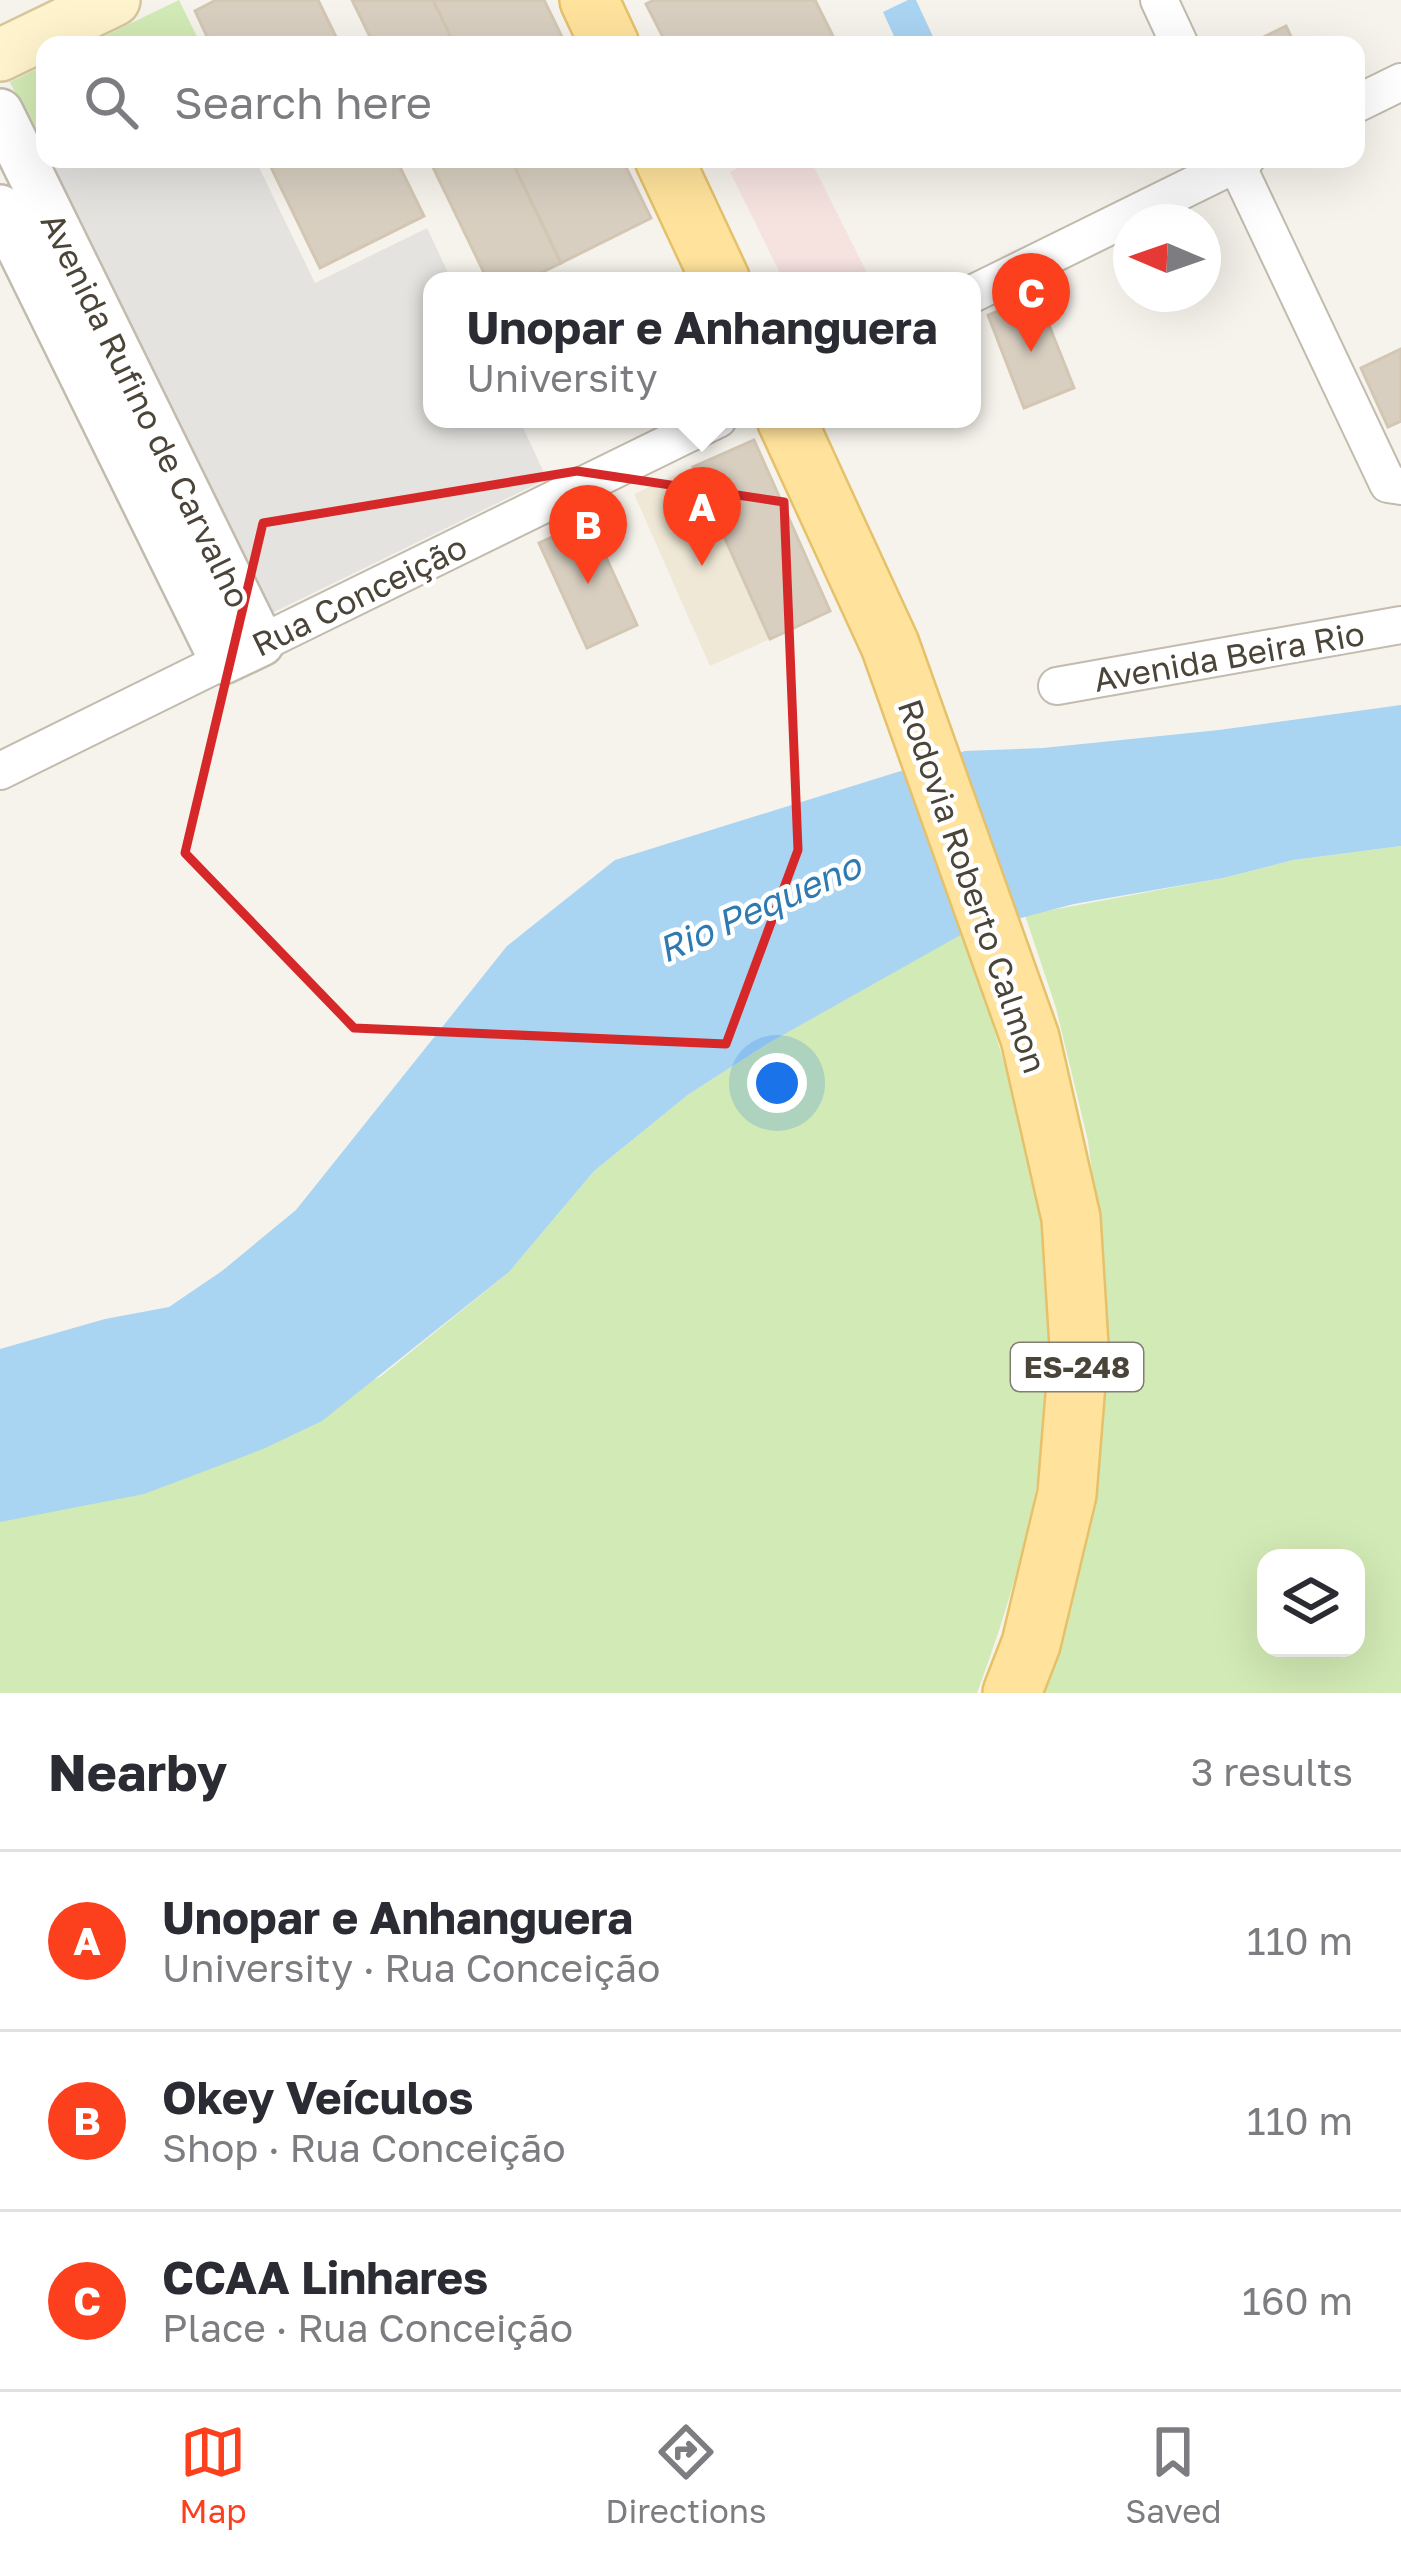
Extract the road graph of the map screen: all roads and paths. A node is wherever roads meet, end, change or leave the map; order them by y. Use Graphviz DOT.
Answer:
graph roads {
  1 [pos="114,0"];
  2 [pos="589,0"];
  3 [pos="1159,0"];
  4 [pos="39,36"];
  5 [pos="606,36"];
  6 [pos="1176,36"];
  7 [pos="36,38"];
  8 [pos="0,55"];
  9 [pos="1401,82"];
  10 [pos="1365,100"];
  11 [pos="0,112"];
  12 [pos="668,168"];
  13 [pos="1223,168"];
  14 [pos="1243,168"];
  15 [pos="0,208"];
  16 [pos="717,272"];
  17 [pos="981,289"];
  18 [pos="700,428"];
  19 [pos="790,428"];
  20 [pos="1394,485"];
  21 [pos="1401,625"];
  22 [pos="242,652"];
  23 [pos="1057,686"];
  24 [pos="0,771"];
  25 [pos="1012,1693"];
  1 -- 4 [label="main road"];
  2 -- 5 [label="main road"];
  3 -- 6 [label="street"];
  7 -- 8 [label="main road"];
  9 -- 10 [label="street"];
  11 -- 22 [label="street, Avenida Rufino de Carvalho"];
  12 -- 16 [label="main road"];
  13 -- 17 [label="street"];
  14 -- 20 [label="street"];
  15 -- 22 [label="street, Avenida Rufino de Carvalho"];
  18 -- 22 [label="street, Rua Conceição"];
  19 -- 25 [label="main road, Rodovia Roberto Calmon / ES-248"];
  21 -- 23 [label="street, Avenida Beira Rio"];
  22 -- 24 [label="street, Rua Conceição"];
}
